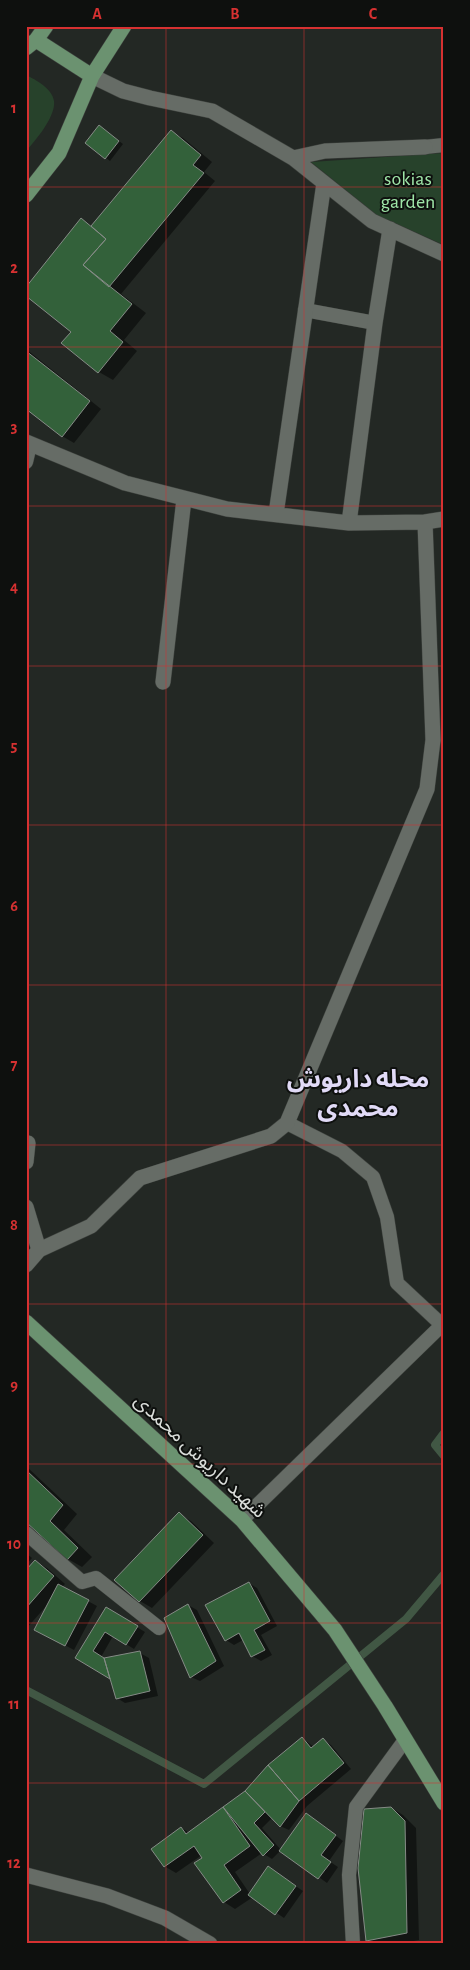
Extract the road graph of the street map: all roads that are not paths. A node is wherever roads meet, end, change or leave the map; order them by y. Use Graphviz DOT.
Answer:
graph roads {
  1 [pos="46,26"];
  2 [pos="124,26"];
  3 [pos="31,44"];
  4 [pos="92,76"];
  5 [pos="444,144"];
  6 [pos="425,147"];
  7 [pos="293,158"];
  8 [pos="324,183"];
  9 [pos="31,184"];
  10 [pos="26,195"];
  11 [pos="390,229"];
  12 [pos="444,254"];
  13 [pos="305,310"];
  14 [pos="375,323"];
  15 [pos="28,443"];
  16 [pos="26,462"];
  17 [pos="184,499"];
  18 [pos="276,514"];
  19 [pos="444,519"];
  20 [pos="425,522"];
  21 [pos="349,523"];
  22 [pos="162,682"];
  23 [pos="288,1123"];
  24 [pos="28,1143"];
  25 [pos="26,1162"];
  26 [pos="26,1207"];
  27 [pos="39,1250"];
  28 [pos="26,1265"];
  29 [pos="26,1322"];
  30 [pos="443,1324"];
  31 [pos="242,1520"];
  32 [pos="26,1533"];
  33 [pos="159,1628"];
  34 [pos="406,1740"];
  35 [pos="444,1803"];
  36 [pos="26,1875"];
  37 [pos="210,1944"];
  38 [pos="353,1944"];
  1 -- 3 [label="main road"];
  2 -- 4 [label="main road"];
  3 -- 4 [label="main road"];
  4 -- 7 [label="street"];
  4 -- 9 [label="main road"];
  5 -- 6 [label="lane"];
  6 -- 7 [label="street"];
  7 -- 8 [label="street"];
  8 -- 11 [label="street"];
  8 -- 13 [label="street"];
  9 -- 10 [label="main road"];
  11 -- 12 [label="street"];
  11 -- 14 [label="street"];
  13 -- 14 [label="lane"];
  13 -- 18 [label="street"];
  14 -- 21 [label="street"];
  15 -- 16 [label="lane"];
  15 -- 17 [label="street"];
  17 -- 18 [label="street"];
  17 -- 22 [label="street"];
  18 -- 21 [label="street"];
  19 -- 20 [label="street"];
  20 -- 21 [label="street"];
  20 -- 23 [label="street"];
  23 -- 27 [label="street"];
  23 -- 30 [label="lane"];
  24 -- 25 [label="street"];
  26 -- 27 [label="street"];
  27 -- 28 [label="street"];
  29 -- 31 [label="main road, شهید داریوش محمدی"];
  30 -- 31 [label="lane"];
  31 -- 34 [label="main road, شهید داریوش محمدی"];
  32 -- 33 [label="lane"];
  34 -- 35 [label="main road"];
  34 -- 38 [label="lane"];
  36 -- 37 [label="street"];
}
